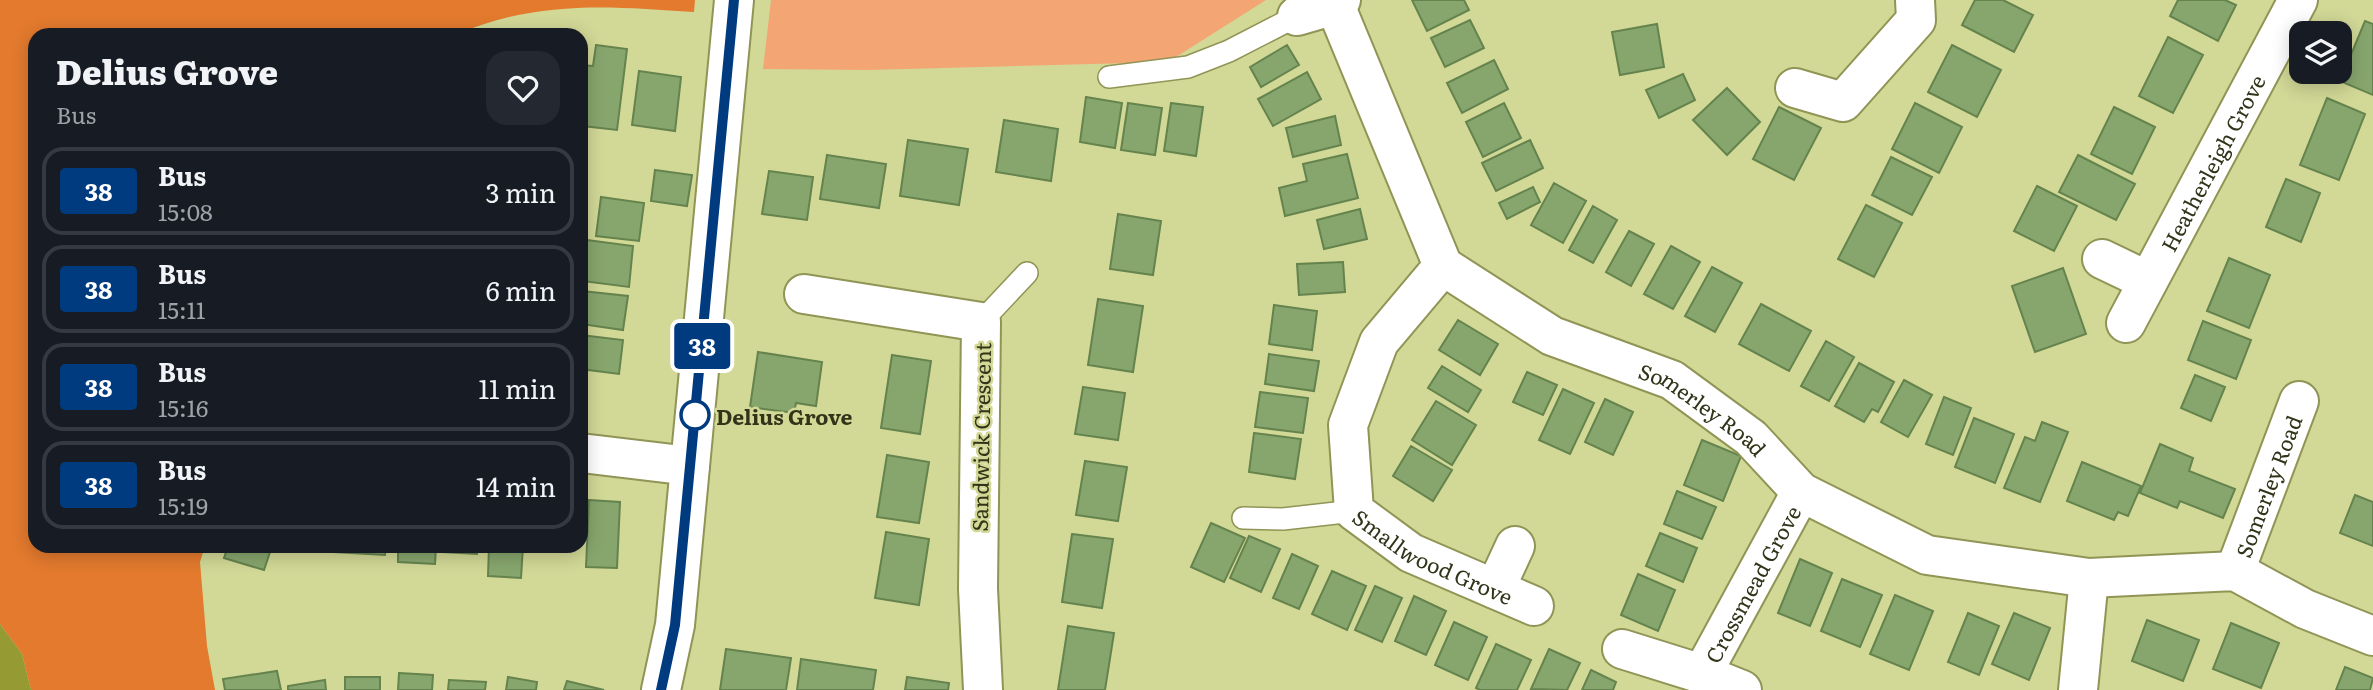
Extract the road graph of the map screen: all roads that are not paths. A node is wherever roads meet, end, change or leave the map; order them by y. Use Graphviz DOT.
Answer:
graph roads {
  1 [pos="733,0"];
  2 [pos="1915,0"];
  3 [pos="2298,0"];
  4 [pos="1338,2"];
  5 [pos="1297,16"];
  6 [pos="1109,77"];
  7 [pos="1795,88"];
  8 [pos="2102,260"];
  9 [pos="1443,266"];
  10 [pos="1027,273"];
  11 [pos="2148,281"];
  12 [pos="804,294"];
  13 [pos="981,322"];
  14 [pos="2126,323"];
  15 [pos="2299,401"];
  16 [pos="588,454"];
  17 [pos="690,467"];
  18 [pos="1801,492"];
  19 [pos="1354,511"];
  20 [pos="1243,518"];
  21 [pos="1515,546"];
  22 [pos="2235,571"];
  23 [pos="2089,578"];
  24 [pos="1495,589"];
  25 [pos="1534,606"];
  26 [pos="2373,636"];
  27 [pos="1622,649"];
  28 [pos="1702,674"];
  29 [pos="661,690"];
  30 [pos="983,690"];
  31 [pos="1742,690"];
  32 [pos="2078,690"];
  1 -- 17 [label="street"];
  2 -- 7 [label="street"];
  3 -- 11 [label="street, Heatherleigh Grove"];
  4 -- 5 [label="street"];
  4 -- 9 [label="street"];
  5 -- 6 [label="lane"];
  8 -- 11 [label="street"];
  9 -- 18 [label="street, Somerley Road"];
  9 -- 19 [label="street, Smallwood Grove"];
  10 -- 13 [label="lane"];
  11 -- 14 [label="street, Heatherleigh Grove"];
  12 -- 13 [label="street, Sandwick Crescent"];
  13 -- 30 [label="street, Sandwick Crescent"];
  15 -- 22 [label="street, Somerley Road"];
  16 -- 17 [label="street"];
  17 -- 29 [label="street"];
  18 -- 23 [label="street, Somerley Road"];
  18 -- 28 [label="street, Crossmead Grove"];
  19 -- 20 [label="lane"];
  19 -- 24 [label="street, Smallwood Grove"];
  21 -- 24 [label="street"];
  22 -- 23 [label="street, Somerley Road"];
  22 -- 26 [label="street, Somerley Road"];
  23 -- 32 [label="street"];
  24 -- 25 [label="street, Smallwood Grove"];
  27 -- 28 [label="street, Crossmead Grove"];
  28 -- 31 [label="street, Crossmead Grove"];
}
